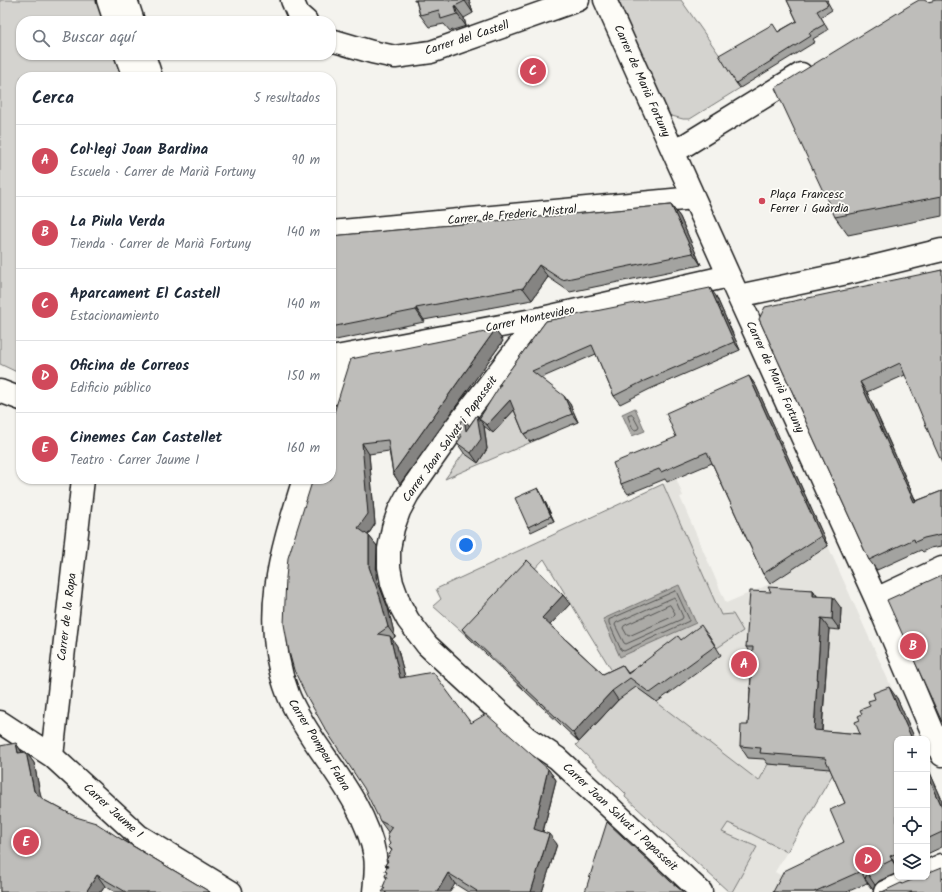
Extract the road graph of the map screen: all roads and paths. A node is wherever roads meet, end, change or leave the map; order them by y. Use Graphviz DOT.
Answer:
graph roads {
  1 [pos="108,0"];
  2 [pos="126,0"];
  3 [pos="292,0"];
  4 [pos="578,0"];
  5 [pos="605,0"];
  6 [pos="113,16"];
  7 [pos="131,16"];
  8 [pos="300,16"];
  9 [pos="336,41"];
  10 [pos="128,60"];
  11 [pos="146,60"];
  12 [pos="821,62"];
  13 [pos="132,72"];
  14 [pos="149,72"];
  15 [pos="674,152"];
  16 [pos="694,198"];
  17 [pos="336,232"];
  18 [pos="942,250"];
  19 [pos="729,276"];
  20 [pos="738,296"];
  21 [pos="538,319"];
  22 [pos="337,357"];
  23 [pos="0,391"];
  24 [pos="16,397"];
  25 [pos="82,484"];
  26 [pos="303,484"];
  27 [pos="942,568"];
  28 [pos="876,599"];
  29 [pos="0,722"];
  30 [pos="942,755"];
  31 [pos="52,756"];
  32 [pos="942,865"];
  33 [pos="930,871"];
  34 [pos="911,880"];
  35 [pos="231,892"];
  36 [pos="374,892"];
  37 [pos="701,892"];
  38 [pos="885,892"];
  1 -- 6 [label="street"];
  2 -- 7 [label="street"];
  3 -- 8 [label="street"];
  4 -- 9 [label="street, Carrer del Castell"];
  5 -- 15 [label="street, Carrer de Marià Fortuny"];
  10 -- 13 [label="street"];
  11 -- 14 [label="street"];
  12 -- 15 [label="street"];
  15 -- 16 [label="street, Carrer de Marià Fortuny"];
  16 -- 17 [label="street, Carrer de Frederic Mistral"];
  16 -- 19 [label="street, Carrer de Marià Fortuny"];
  18 -- 20 [label="street"];
  19 -- 20 [label="street, Carrer de Marià Fortuny"];
  19 -- 21 [label="street, Carrer Montevideo"];
  20 -- 28 [label="street, Carrer de Marià Fortuny"];
  21 -- 22 [label="street, Carrer Montevideo"];
  21 -- 37 [label="street, Carrer Joan Salvat i Papasseit"];
  23 -- 24 [label="street"];
  25 -- 31 [label="street, Carrer de la Rapa"];
  26 -- 36 [label="street, Carrer Pompeu Fabra"];
  27 -- 28 [label="street"];
  28 -- 30 [label="street, Carrer de Marià Fortuny"];
  29 -- 31 [label="street, Carrer Jaume I"];
  31 -- 35 [label="street, Carrer Jaume I"];
  32 -- 33 [label="street"];
  34 -- 38 [label="street"];
}
